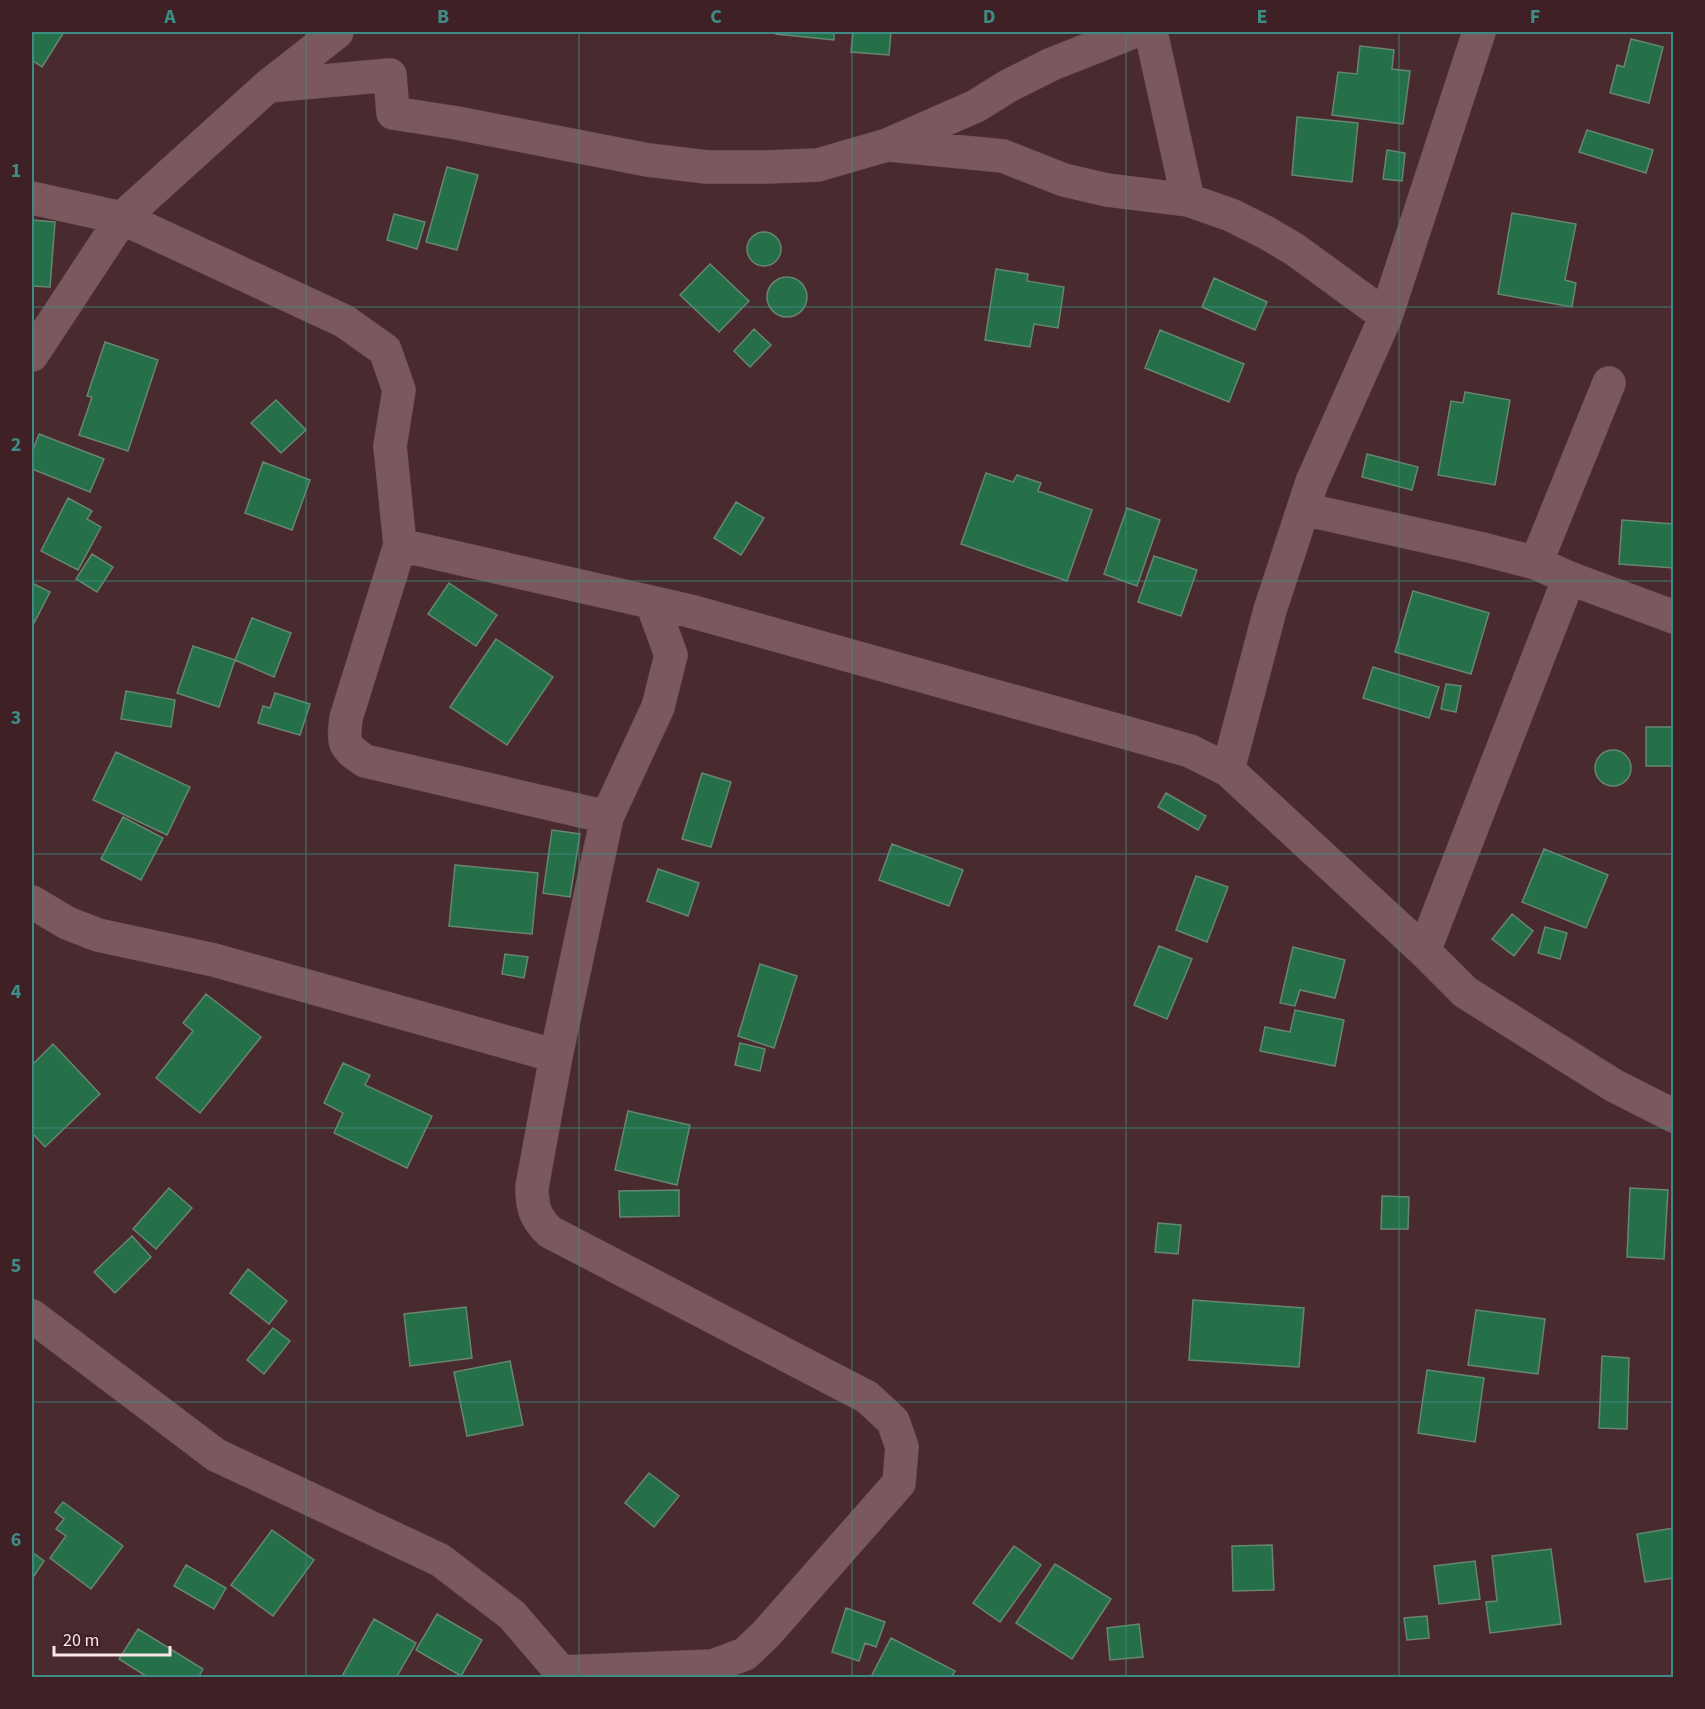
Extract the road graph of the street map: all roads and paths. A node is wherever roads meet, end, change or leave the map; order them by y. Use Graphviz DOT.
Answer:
graph roads {
  1 [pos="337,32"];
  2 [pos="1133,32"];
  3 [pos="1150,32"];
  4 [pos="1479,32"];
  5 [pos="268,86"];
  6 [pos="887,145"];
  7 [pos="32,198"];
  8 [pos="1188,200"];
  9 [pos="122,218"];
  10 [pos="1386,316"];
  11 [pos="32,356"];
  12 [pos="1609,383"];
  13 [pos="1303,509"];
  14 [pos="400,545"];
  15 [pos="1536,563"];
  16 [pos="1569,578"];
  17 [pos="652,603"];
  18 [pos="1674,618"];
  19 [pos="1228,770"];
  20 [pos="607,817"];
  21 [pos="32,902"];
  22 [pos="1424,951"];
  23 [pos="556,1056"];
  24 [pos="1674,1116"];
  25 [pos="32,1316"];
  26 [pos="559,1675"];
  1 -- 5 [label="street"];
  2 -- 6 [label="street"];
  3 -- 8 [label="street"];
  4 -- 10 [label="street"];
  5 -- 6 [label="street"];
  5 -- 9 [label="street"];
  6 -- 8 [label="street"];
  7 -- 9 [label="street"];
  8 -- 10 [label="street"];
  9 -- 11 [label="street"];
  9 -- 14 [label="street"];
  10 -- 13 [label="street"];
  12 -- 15 [label="street"];
  13 -- 15 [label="street"];
  13 -- 19 [label="street"];
  14 -- 17 [label="street"];
  14 -- 20 [label="street"];
  15 -- 16 [label="street"];
  16 -- 18 [label="street"];
  16 -- 22 [label="street"];
  17 -- 19 [label="street"];
  17 -- 20 [label="street"];
  19 -- 22 [label="street"];
  20 -- 23 [label="street"];
  21 -- 23 [label="street"];
  22 -- 24 [label="street"];
  23 -- 26 [label="street"];
  25 -- 26 [label="street"];
}
